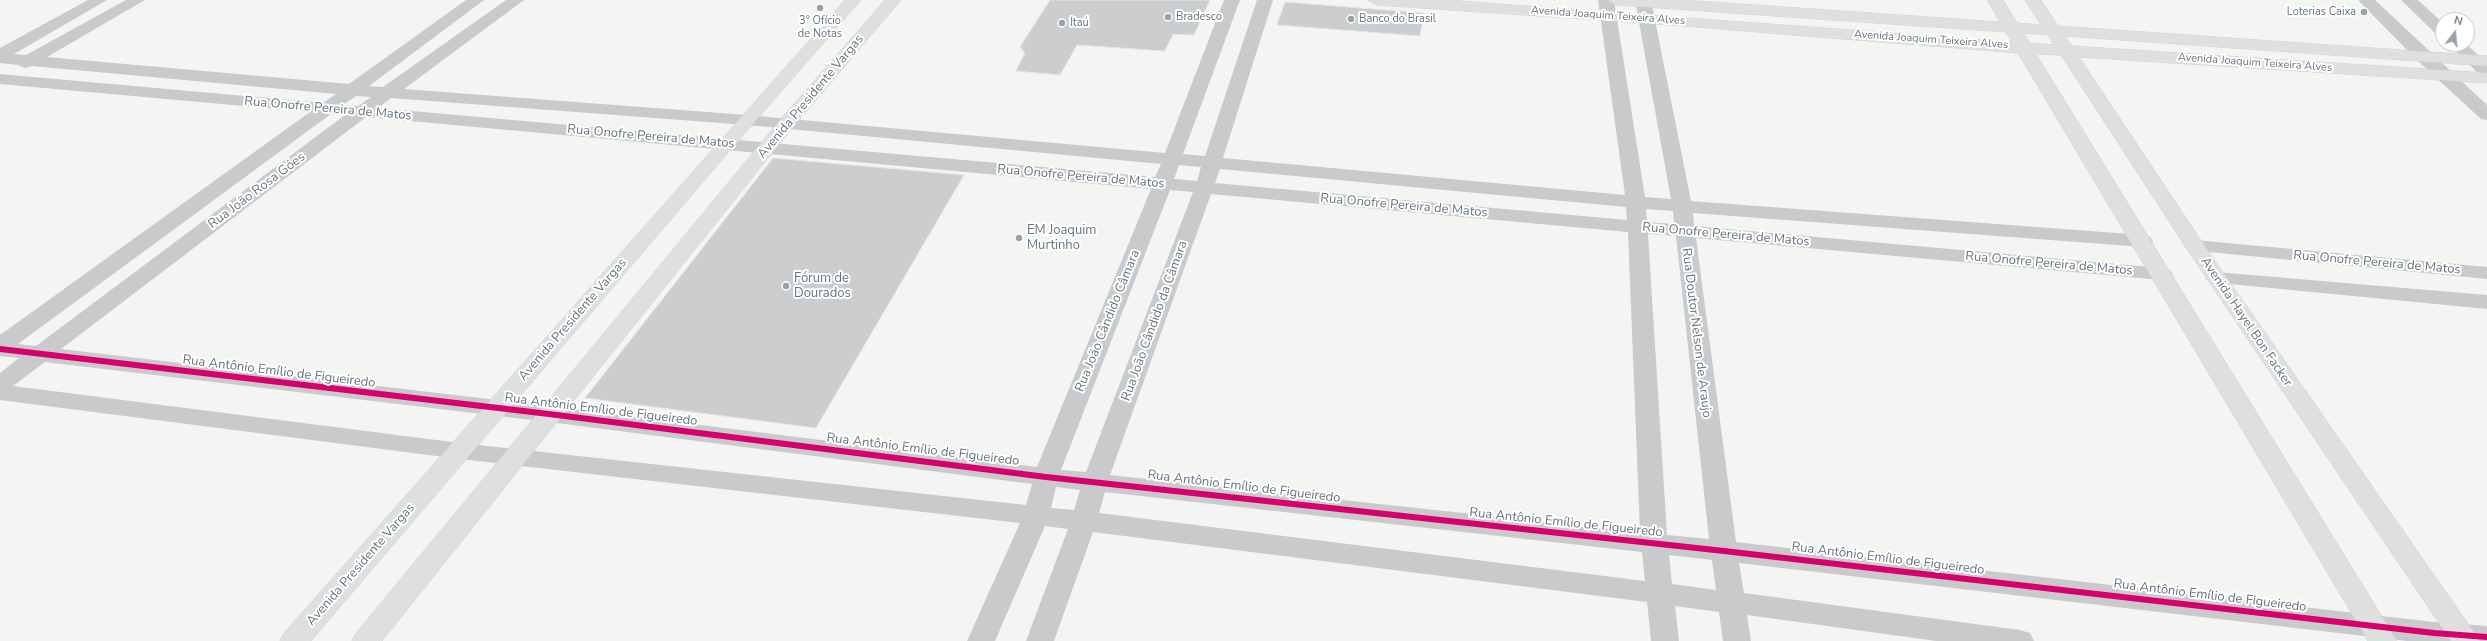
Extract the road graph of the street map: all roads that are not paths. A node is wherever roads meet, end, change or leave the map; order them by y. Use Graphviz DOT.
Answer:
graph roads {
  1 [pos="99,0"];
  2 [pos="137,0"];
  3 [pos="476,0"];
  4 [pos="516,0"];
  5 [pos="853,0"];
  6 [pos="893,0"];
  7 [pos="1232,0"];
  8 [pos="1265,0"];
  9 [pos="1376,0"];
  10 [pos="1995,0"];
  11 [pos="2033,0"];
  12 [pos="2366,0"];
  13 [pos="2410,0"];
  14 [pos="1610,5"];
  15 [pos="1644,7"];
  16 [pos="2435,24"];
  17 [pos="2014,28"];
  18 [pos="2054,31"];
  19 [pos="2023,48"];
  20 [pos="2064,50"];
  21 [pos="2467,52"];
  22 [pos="0,55"];
  23 [pos="2423,56"];
  24 [pos="0,58"];
  25 [pos="28,61"];
  26 [pos="2480,61"];
  27 [pos="2487,72"];
  28 [pos="2444,76"];
  29 [pos="0,78"];
  30 [pos="2487,78"];
  31 [pos="352,90"];
  32 [pos="388,92"];
  33 [pos="326,109"];
  34 [pos="362,112"];
  35 [pos="2487,115"];
  36 [pos="747,120"];
  37 [pos="786,124"];
  38 [pos="725,144"];
  39 [pos="768,148"];
  40 [pos="1172,158"];
  41 [pos="1212,162"];
  42 [pos="1162,185"];
  43 [pos="1204,188"];
  44 [pos="1636,201"];
  45 [pos="1682,206"];
  46 [pos="1638,227"];
  47 [pos="1683,231"];
  48 [pos="2143,241"];
  49 [pos="2195,246"];
  50 [pos="2487,273"];
  51 [pos="2162,274"];
  52 [pos="2216,278"];
  53 [pos="2487,302"];
  54 [pos="0,346"];
  55 [pos="0,349"];
  56 [pos="39,355"];
  57 [pos="0,384"];
  58 [pos="0,392"];
  59 [pos="496,409"];
  60 [pos="549,414"];
  61 [pos="460,451"];
  62 [pos="516,458"];
  63 [pos="1046,477"];
  64 [pos="1096,481"];
  65 [pos="1036,516"];
  66 [pos="1084,521"];
  67 [pos="1654,544"];
  68 [pos="1724,551"];
  69 [pos="1660,593"];
  70 [pos="1731,602"];
  71 [pos="2378,634"];
  72 [pos="2472,638"];
  73 [pos="294,641"];
  74 [pos="366,641"];
  75 [pos="981,641"];
  76 [pos="1040,641"];
  77 [pos="1665,641"];
  78 [pos="1737,641"];
  79 [pos="2020,641"];
  1 -- 22 [label="street"];
  2 -- 25 [label="street"];
  3 -- 31 [label="street, Rua João Rosa Góes"];
  4 -- 32 [label="street, Rua João Rosa Góes"];
  5 -- 36 [label="main road, Avenida Presidente Vargas"];
  6 -- 37 [label="main road, Avenida Presidente Vargas"];
  7 -- 40 [label="street, Rua João Cândido Câmara"];
  8 -- 41 [label="street, Rua João Cândido da Câmara"];
  9 -- 14 [label="main road, Avenida Joaquim Teixeira Alves"];
  10 -- 17 [label="main road"];
  11 -- 18 [label="main road, Avenida Hayel Bon Facker"];
  12 -- 23 [label="street"];
  13 -- 16 [label="street"];
  14 -- 15 [label="main road, Avenida Joaquim Teixeira Alves"];
  14 -- 44 [label="street"];
  15 -- 17 [label="main road, Avenida Joaquim Teixeira Alves"];
  15 -- 19 [label="main road, Avenida Joaquim Teixeira Alves"];
  15 -- 45 [label="street, Rua Doutor Nelson de Araujo"];
  17 -- 18 [label="main road, Avenida Joaquim Teixeira Alves"];
  17 -- 19 [label="main road"];
  18 -- 20 [label="main road, Avenida Hayel Bon Facker"];
  18 -- 23 [label="main road, Avenida Joaquim Teixeira Alves"];
  19 -- 20 [label="main road, Avenida Joaquim Teixeira Alves"];
  19 -- 48 [label="main road"];
  20 -- 28 [label="main road, Avenida Joaquim Teixeira Alves"];
  20 -- 49 [label="main road, Avenida Hayel Bon Facker"];
  21 -- 26 [label="street"];
  23 -- 26 [label="main road, Avenida Joaquim Teixeira Alves"];
  23 -- 28 [label="street"];
  24 -- 25 [label="street, Rua Onofre Pereira de Matos"];
  25 -- 29 [label="street"];
  25 -- 31 [label="street, Rua Onofre Pereira de Matos"];
  26 -- 27 [label="street"];
  28 -- 30 [label="main road, Avenida Joaquim Teixeira Alves"];
  28 -- 35 [label="street"];
  29 -- 33 [label="street, Rua Onofre Pereira de Matos"];
  31 -- 32 [label="street, Rua Onofre Pereira de Matos"];
  31 -- 33 [label="street, Rua João Rosa Góes"];
  32 -- 34 [label="street, Rua João Rosa Góes"];
  32 -- 36 [label="street, Rua Onofre Pereira de Matos"];
  33 -- 34 [label="street, Rua Onofre Pereira de Matos"];
  33 -- 54 [label="street, Rua João Rosa Góes"];
  34 -- 38 [label="street, Rua Onofre Pereira de Matos"];
  34 -- 56 [label="street, Rua João Rosa Góes"];
  36 -- 37 [label="street, Rua Onofre Pereira de Matos"];
  36 -- 38 [label="main road, Avenida Presidente Vargas"];
  37 -- 39 [label="main road, Avenida Presidente Vargas"];
  37 -- 40 [label="street, Rua Onofre Pereira de Matos"];
  38 -- 39 [label="street, Rua Onofre Pereira de Matos"];
  38 -- 59 [label="main road, Avenida Presidente Vargas"];
  39 -- 42 [label="street, Rua Onofre Pereira de Matos"];
  39 -- 60 [label="main road, Avenida Presidente Vargas"];
  40 -- 41 [label="street, Rua Onofre Pereira de Matos"];
  40 -- 42 [label="street, Rua João Cândido Câmara"];
  41 -- 43 [label="street, Rua João Cândido da Câmara"];
  41 -- 44 [label="street, Rua Onofre Pereira de Matos"];
  42 -- 43 [label="street, Rua Onofre Pereira de Matos"];
  42 -- 63 [label="street, Rua João Cândido Câmara"];
  43 -- 46 [label="street, Rua Onofre Pereira de Matos"];
  43 -- 64 [label="street, Rua João Cândido da Câmara"];
  44 -- 45 [label="street, Rua Onofre Pereira de Matos"];
  44 -- 46 [label="street"];
  45 -- 47 [label="street, Rua Doutor Nelson de Araujo"];
  45 -- 48 [label="street, Rua Onofre Pereira de Matos"];
  46 -- 47 [label="street, Rua Onofre Pereira de Matos"];
  46 -- 67 [label="street"];
  47 -- 51 [label="street, Rua Onofre Pereira de Matos"];
  47 -- 68 [label="street, Rua Doutor Nelson de Araujo"];
  48 -- 51 [label="main road"];
  49 -- 50 [label="street, Rua Onofre Pereira de Matos"];
  49 -- 52 [label="main road, Avenida Hayel Bon Facker"];
  51 -- 71 [label="main road"];
  52 -- 53 [label="street"];
  52 -- 72 [label="main road, Avenida Hayel Bon Facker"];
  55 -- 56 [label="street, Rua Antônio Emílio de Figueiredo"];
  56 -- 57 [label="street, Rua João Rosa Góes"];
  56 -- 59 [label="street, Rua Antônio Emílio de Figueiredo"];
  58 -- 61 [label="street"];
  59 -- 60 [label="street, Rua Antônio Emílio de Figueiredo"];
  59 -- 61 [label="main road, Avenida Presidente Vargas"];
  60 -- 62 [label="main road, Avenida Presidente Vargas"];
  60 -- 63 [label="street, Rua Antônio Emílio de Figueiredo"];
  61 -- 62 [label="street"];
  61 -- 73 [label="main road, Avenida Presidente Vargas"];
  62 -- 65 [label="street"];
  62 -- 74 [label="main road, Avenida Presidente Vargas"];
  63 -- 64 [label="street, Rua Antônio Emílio de Figueiredo"];
  63 -- 65 [label="street, Rua João Cândido Câmara"];
  64 -- 66 [label="street, Rua João Cândido da Câmara"];
  64 -- 67 [label="street, Rua Antônio Emílio de Figueiredo"];
  65 -- 66 [label="street"];
  65 -- 75 [label="street, Rua João Cândido Câmara"];
  66 -- 69 [label="street"];
  66 -- 76 [label="street, Rua João Cândido da Câmara"];
  67 -- 68 [label="street, Rua Antônio Emílio de Figueiredo"];
  67 -- 69 [label="street"];
  68 -- 70 [label="street, Rua Doutor Nelson de Araujo"];
  68 -- 71 [label="street, Rua Antônio Emílio de Figueiredo"];
  69 -- 70 [label="street"];
  69 -- 77 [label="street"];
  70 -- 78 [label="street, Rua Doutor Nelson de Araujo"];
  70 -- 79 [label="street"];
  71 -- 72 [label="street, Rua Antônio Emílio de Figueiredo"];
}
